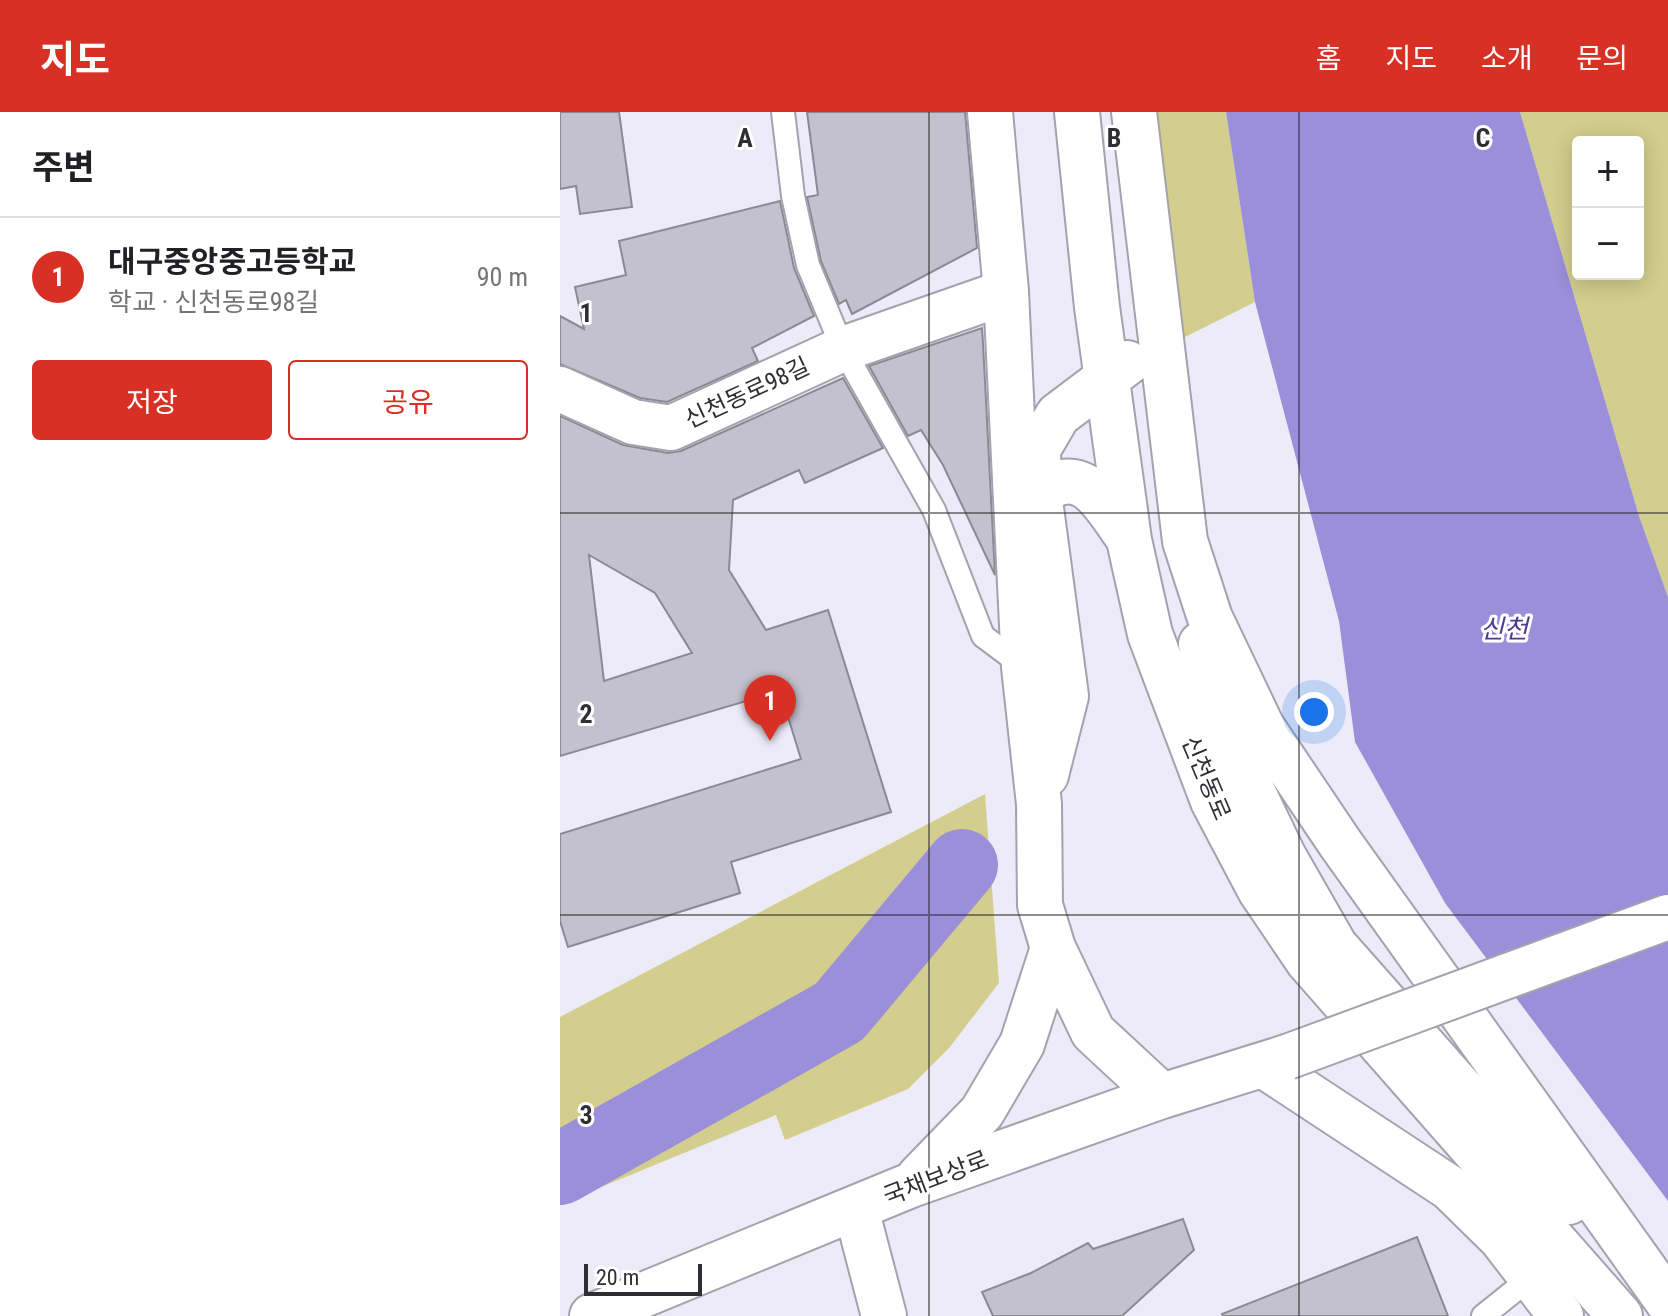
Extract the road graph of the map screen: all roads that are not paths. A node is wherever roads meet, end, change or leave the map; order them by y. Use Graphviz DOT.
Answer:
graph roads {
  1 [pos="783,112"];
  2 [pos="990,112"];
  3 [pos="1077,112"];
  4 [pos="1134,112"];
  5 [pos="1006,292"];
  6 [pos="1158,335"];
  7 [pos="843,349"];
  8 [pos="1107,380"];
  9 [pos="560,389"];
  10 [pos="1039,493"];
  11 [pos="1129,540"];
  12 [pos="1185,541"];
  13 [pos="1024,667"];
  14 [pos="1039,804"];
  15 [pos="1668,917"];
  16 [pos="1053,948"];
  17 [pos="1275,1061"];
  18 [pos="1162,1096"];
  19 [pos="911,1185"];
  20 [pos="856,1209"];
  21 [pos="1529,1279"];
  22 [pos="1668,1304"];
  23 [pos="592,1316"];
  24 [pos="884,1316"];
  25 [pos="1483,1316"];
  26 [pos="1561,1316"];
  27 [pos="1620,1316"];
  1 -- 7 [label="lane"];
  2 -- 5 [label="main road"];
  3 -- 8 [label="main road, 신천동로"];
  4 -- 6 [label="main road"];
  5 -- 7 [label="main road, 신천동로98길"];
  5 -- 13 [label="main road"];
  6 -- 8 [label="main road"];
  6 -- 12 [label="main road"];
  7 -- 9 [label="main road, 신천동로98길"];
  7 -- 13 [label="lane"];
  8 -- 10 [label="main road"];
  8 -- 11 [label="main road, 신천동로"];
  10 -- 11 [label="main road"];
  10 -- 14 [label="main road"];
  11 -- 27 [label="main road, 신천동로"];
  12 -- 22 [label="main road"];
  12 -- 22 [label="main road"];
  13 -- 14 [label="main road"];
  14 -- 16 [label="main road"];
  15 -- 17 [label="main road, 국채보상로, bridge"];
  16 -- 18 [label="main road"];
  16 -- 19 [label="main road"];
  17 -- 18 [label="main road, 국채보상로"];
  17 -- 21 [label="main road"];
  18 -- 19 [label="main road, 국채보상로"];
  19 -- 20 [label="main road, 국채보상로"];
  20 -- 23 [label="main road, 국채보상로"];
  20 -- 24 [label="main road"];
  21 -- 25 [label="lane"];
  21 -- 26 [label="main road"];
}
